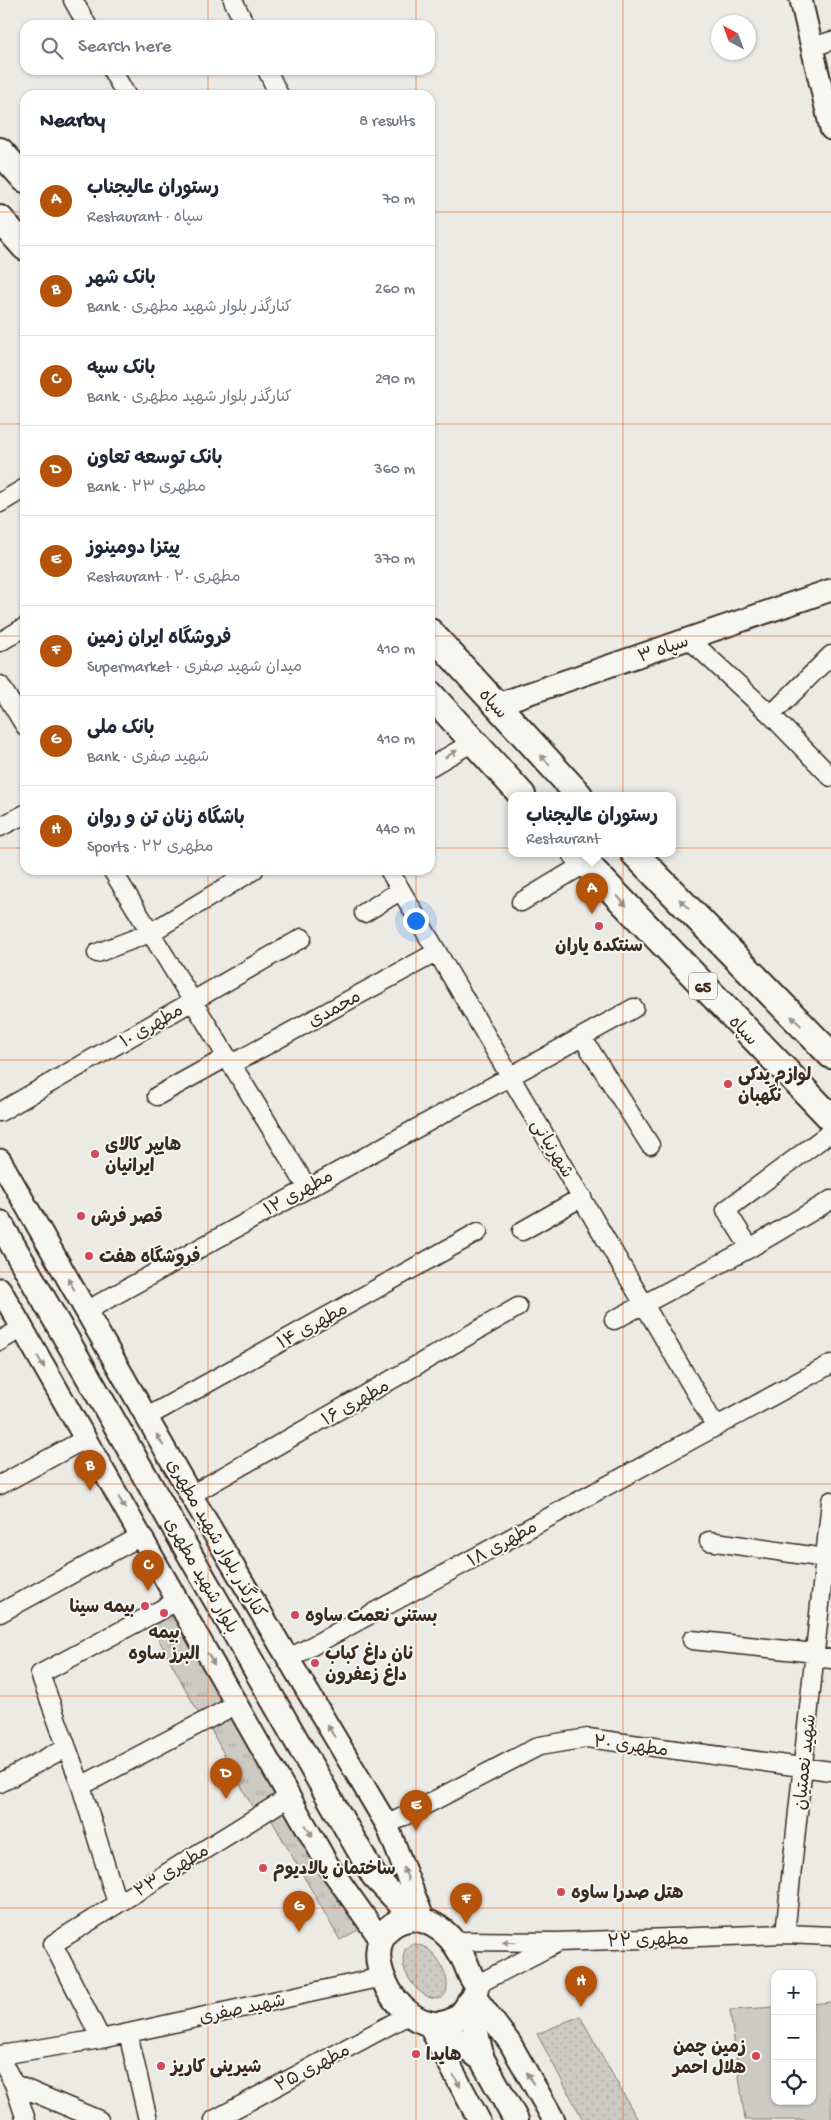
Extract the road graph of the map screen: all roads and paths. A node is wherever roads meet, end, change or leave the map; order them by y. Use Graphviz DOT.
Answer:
graph roads {
  1 [pos="73,0"];
  2 [pos="233,0"];
  3 [pos="801,0"];
  4 [pos="84,20"];
  5 [pos="243,20"];
  6 [pos="821,44"];
  7 [pos="115,75"];
  8 [pos="269,75"];
  9 [pos="123,90"];
  10 [pos="277,90"];
  11 [pos="831,129"];
  12 [pos="0,151"];
  13 [pos="20,173"];
  14 [pos="0,219"];
  15 [pos="20,241"];
  16 [pos="20,491"];
  17 [pos="0,504"];
  18 [pos="831,590"];
  19 [pos="20,630"];
  20 [pos="435,638"];
  21 [pos="689,639"];
  22 [pos="0,642"];
  23 [pos="831,655"];
  24 [pos="0,685"];
  25 [pos="435,700"];
  26 [pos="495,705"];
  27 [pos="771,715"];
  28 [pos="20,718"];
  29 [pos="468,736"];
  30 [pos="435,763"];
  31 [pos="831,777"];
  32 [pos="519,792"];
  33 [pos="576,792"];
  34 [pos="20,817"];
  35 [pos="0,827"];
  36 [pos="638,857"];
  37 [pos="581,858"];
  38 [pos="115,875"];
  39 [pos="246,875"];
  40 [pos="392,875"];
  41 [pos="401,890"];
  42 [pos="520,902"];
  43 [pos="364,913"];
  44 [pos="150,933"];
  45 [pos="302,938"];
  46 [pos="438,952"];
  47 [pos="97,953"];
  48 [pos="193,1001"];
  49 [pos="634,1008"];
  50 [pos="582,1037"];
  51 [pos="831,1056"];
  52 [pos="229,1061"];
  53 [pos="510,1075"];
  54 [pos="157,1096"];
  55 [pos="0,1112"];
  56 [pos="831,1118"];
  57 [pos="831,1132"];
  58 [pos="650,1145"];
  59 [pos="0,1160"];
  60 [pos="307,1187"];
  61 [pos="582,1197"];
  62 [pos="831,1200"];
  63 [pos="0,1223"];
  64 [pos="522,1231"];
  65 [pos="478,1232"];
  66 [pos="750,1248"];
  67 [pos="0,1289"];
  68 [pos="645,1303"];
  69 [pos="518,1307"];
  70 [pos="86,1311"];
  71 [pos="614,1320"];
  72 [pos="22,1328"];
  73 [pos="0,1341"];
  74 [pos="831,1364"];
  75 [pos="147,1417"];
  76 [pos="716,1427"];
  77 [pos="85,1439"];
  78 [pos="0,1484"];
  79 [pos="191,1495"];
  80 [pos="831,1501"];
  81 [pos="141,1536"];
  82 [pos="829,1540"];
  83 [pos="709,1541"];
  84 [pos="825,1558"];
  85 [pos="177,1601"];
  86 [pos="0,1613"];
  87 [pos="692,1640"];
  88 [pos="820,1656"];
  89 [pos="288,1659"];
  90 [pos="236,1704"];
  91 [pos="66,1748"];
  92 [pos="803,1768"];
  93 [pos="831,1771"];
  94 [pos="0,1783"];
  95 [pos="81,1786"];
  96 [pos="289,1797"];
  97 [pos="387,1825"];
  98 [pos="374,1876"];
  99 [pos="117,1904"];
  100 [pos="419,1919"];
  101 [pos="786,1934"];
  102 [pos="383,1936"];
  103 [pos="831,1936"];
  104 [pos="454,1941"];
  105 [pos="557,1942"];
  106 [pos="382,1977"];
  107 [pos="473,1994"];
  108 [pos="424,2020"];
  109 [pos="128,2033"];
  110 [pos="101,2039"];
  111 [pos="0,2057"];
  112 [pos="482,2059"];
  113 [pos="14,2084"];
  114 [pos="26,2120"];
  115 [pos="99,2120"];
  116 [pos="148,2120"];
  117 [pos="214,2120"];
  118 [pos="479,2120"];
  119 [pos="516,2120"];
  120 [pos="554,2120"];
  1 -- 4 [label="street"];
  2 -- 5 [label="street"];
  3 -- 6 [label="street"];
  6 -- 11 [label="street"];
  7 -- 9 [label="street"];
  8 -- 10 [label="street"];
  12 -- 13 [label="main road"];
  14 -- 15 [label="main road"];
  16 -- 17 [label="street"];
  18 -- 21 [label="street, سپاه ۳"];
  19 -- 22 [label="street"];
  20 -- 26 [label="main road, سپاه"];
  21 -- 26 [label="street, سپاه ۳"];
  21 -- 27 [label="street"];
  23 -- 27 [label="street"];
  24 -- 28 [label="street"];
  25 -- 29 [label="main road"];
  26 -- 29 [label="main road"];
  33 -- 26 [label="main road, سپاه, one-way"];
  27 -- 31 [label="street"];
  30 -- 29 [label="street, one-way"];
  29 -- 32 [label="main road"];
  34 -- 35 [label="street"];
  51 -- 36 [label="main road, 65, one-way"];
  37 -- 42 [label="street"];
  37 -- 56 [label="main road, سپاه / 65, one-way"];
  38 -- 44 [label="street"];
  39 -- 44 [label="street"];
  40 -- 41 [label="street, شهرنیانی"];
  41 -- 43 [label="street"];
  41 -- 46 [label="street, شهرنیانی"];
  44 -- 47 [label="street"];
  44 -- 48 [label="street"];
  45 -- 48 [label="street, مطهری ۱۰"];
  46 -- 52 [label="street, محمدی"];
  46 -- 53 [label="street, شهرنیانی"];
  48 -- 52 [label="street"];
  48 -- 55 [label="street, مطهری ۱۰"];
  49 -- 50 [label="street, مطهری ۱۲"];
  50 -- 53 [label="street, مطهری ۱۲"];
  50 -- 58 [label="street"];
  52 -- 54 [label="street, محمدی"];
  52 -- 60 [label="street"];
  53 -- 60 [label="street, مطهری ۱۲"];
  53 -- 61 [label="street, شهرنیانی"];
  57 -- 66 [label="street"];
  70 -- 59 [label="street, کنارگذر بلوار شهید مطهری, one-way"];
  60 -- 70 [label="street, مطهری ۱۲"];
  61 -- 64 [label="street"];
  61 -- 68 [label="street, شهرنیانی"];
  62 -- 66 [label="street"];
  63 -- 98 [label="main road, بلوار شهید مطهری"];
  65 -- 75 [label="street, مطهری ۱۴"];
  66 -- 68 [label="street"];
  67 -- 72 [label="street"];
  68 -- 71 [label="street"];
  68 -- 76 [label="street, شهرنیانی"];
  69 -- 79 [label="street, مطهری ۱۶"];
  70 -- 75 [label="street, کنارگذر بلوار شهید مطهری"];
  72 -- 73 [label="street"];
  72 -- 77 [label="street, one-way"];
  74 -- 76 [label="street, مطهری ۱۸"];
  79 -- 75 [label="street, کنارگذر بلوار شهید مطهری, one-way"];
  76 -- 89 [label="street, مطهری ۱۸"];
  77 -- 78 [label="street"];
  77 -- 81 [label="street, one-way"];
  79 -- 89 [label="street, کنارگذر بلوار شهید مطهری"];
  80 -- 82 [label="street, شهید نعمتیان"];
  81 -- 85 [label="street"];
  81 -- 86 [label="street"];
  82 -- 84 [label="street, شهید نعمتیان"];
  83 -- 84 [label="street"];
  84 -- 88 [label="street, شهید نعمتیان"];
  85 -- 90 [label="street, one-way"];
  85 -- 91 [label="street"];
  87 -- 88 [label="street"];
  88 -- 92 [label="street, شهید نعمتیان"];
  97 -- 89 [label="street, کنارگذر بلوار شهید مطهری, one-way"];
  90 -- 95 [label="street"];
  90 -- 96 [label="street"];
  91 -- 94 [label="street"];
  91 -- 95 [label="street"];
  92 -- 93 [label="street, مطهری ۲۰"];
  92 -- 97 [label="street, مطهری ۲۰"];
  92 -- 101 [label="street, شهید نعمتیان"];
  95 -- 99 [label="street"];
  96 -- 99 [label="street, مطهری ۲۳"];
  96 -- 102 [label="street, one-way"];
  100 -- 97 [label="street, کنارگذر بلوار شهید مطهری, one-way"];
  98 -- 100 [label="main road, بلوار شهید مطهری"];
  98 -- 102 [label="main road"];
  99 -- 110 [label="street, مطهری ۲۳"];
  100 -- 102 [label="main road"];
  100 -- 104 [label="main road"];
  101 -- 103 [label="street, مطهری ۲۲"];
  101 -- 105 [label="street, مطهری ۲۲"];
  102 -- 106 [label="main road"];
  105 -- 104 [label="street, one-way"];
  104 -- 107 [label="main road"];
  105 -- 107 [label="street, مطهری ۲۲"];
  106 -- 108 [label="main road"];
  106 -- 109 [label="street, شهید صفری"];
  107 -- 108 [label="main road"];
  107 -- 112 [label="main road"];
  120 -- 107 [label="street, one-way"];
  108 -- 112 [label="main road"];
  108 -- 117 [label="street, مطهری ۲۵"];
  108 -- 118 [label="street, one-way"];
  109 -- 110 [label="street, شهید صفری"];
  109 -- 116 [label="street"];
  110 -- 111 [label="street, شهید صفری"];
  111 -- 113 [label="street"];
  112 -- 119 [label="main road"];
  113 -- 114 [label="street"];
  113 -- 115 [label="street"];
}
